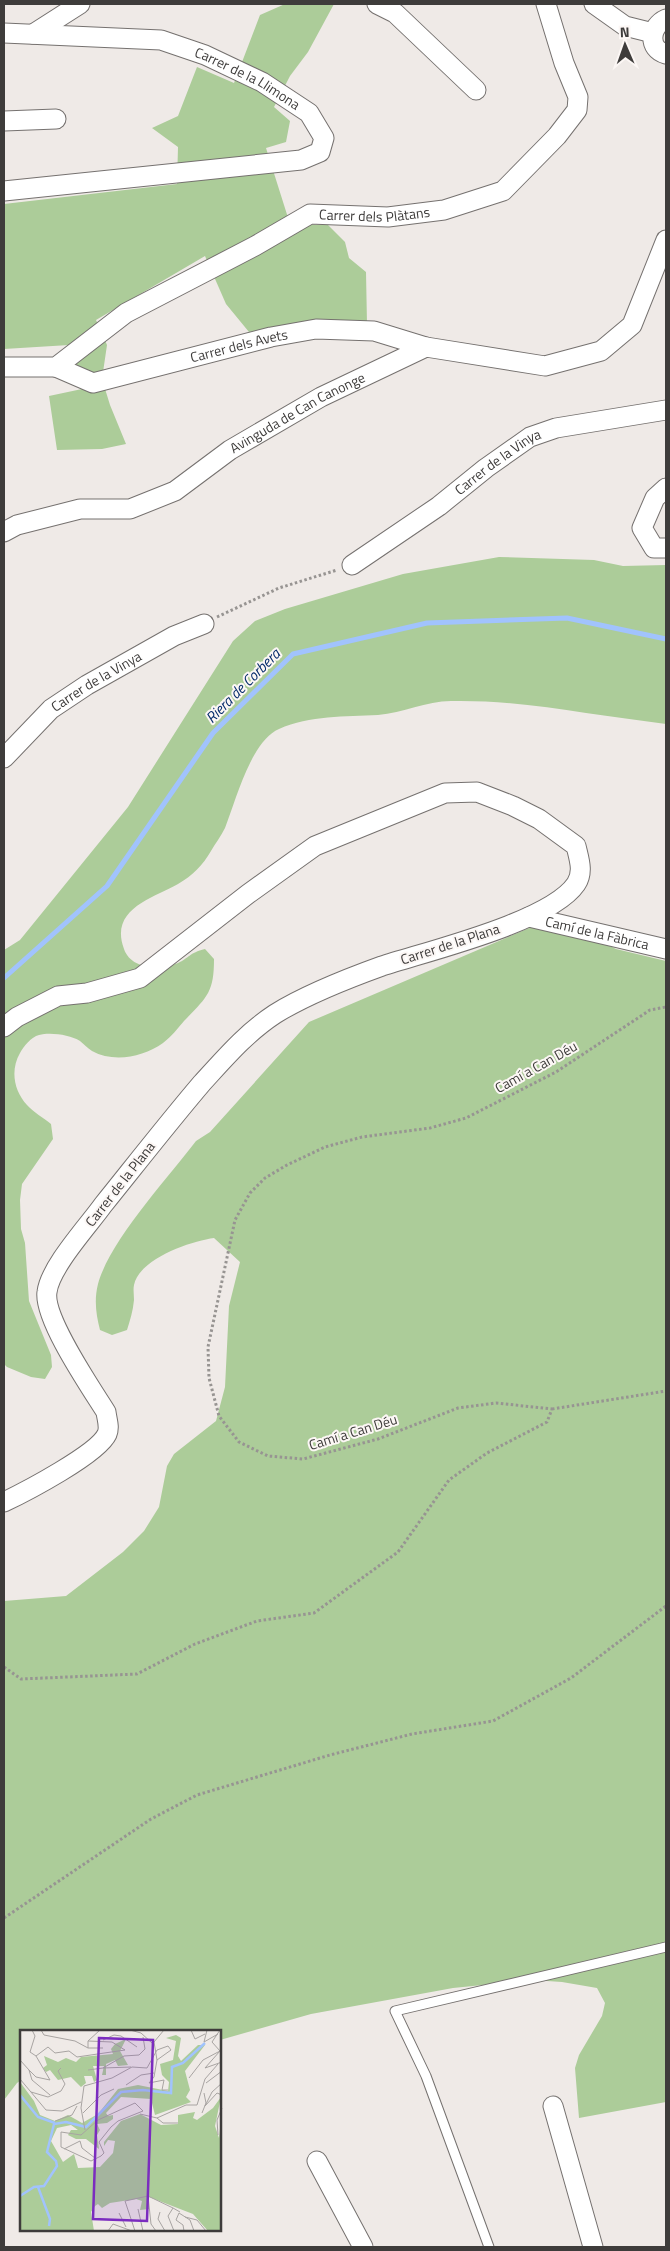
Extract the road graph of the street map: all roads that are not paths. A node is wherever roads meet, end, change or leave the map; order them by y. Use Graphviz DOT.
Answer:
graph roads {
  1 [pos="80,4"];
  2 [pos="377,4"];
  3 [pos="546,4"];
  4 [pos="594,4"];
  5 [pos="666,19"];
  6 [pos="4,33"];
  7 [pos="653,33"];
  8 [pos="33,34"];
  9 [pos="666,54"];
  10 [pos="476,90"];
  11 [pos="56,119"];
  12 [pos="4,121"];
  13 [pos="4,191"];
  14 [pos="666,240"];
  15 [pos="426,347"];
  16 [pos="4,367"];
  17 [pos="56,368"];
  18 [pos="666,410"];
  19 [pos="666,488"];
  20 [pos="4,532"];
  21 [pos="666,548"];
  22 [pos="352,565"];
  23 [pos="204,624"];
  24 [pos="4,758"];
  25 [pos="529,916"];
  26 [pos="666,949"];
  27 [pos="4,1028"];
  28 [pos="7,1497"];
  29 [pos="666,1947"];
  30 [pos="553,2106"];
  31 [pos="317,2161"];
  32 [pos="363,2247"];
  33 [pos="489,2247"];
  34 [pos="594,2247"];
  1 -- 8 [label="street"];
  2 -- 10 [label="street"];
  3 -- 17 [label="street, Carrer dels Plàtans"];
  4 -- 7 [label="street"];
  5 -- 7 [label="street"];
  6 -- 8 [label="street, Carrer de la Llimona"];
  7 -- 9 [label="street"];
  8 -- 13 [label="street, Carrer de la Llimona"];
  11 -- 12 [label="street"];
  14 -- 15 [label="street"];
  15 -- 17 [label="street, Carrer dels Avets"];
  15 -- 20 [label="street, Avinguda de Can Canonge"];
  16 -- 17 [label="street"];
  18 -- 22 [label="street, Carrer de la Vinya"];
  19 -- 21 [label="street"];
  23 -- 24 [label="street, Carrer de la Vinya"];
  25 -- 26 [label="street, Camí de la Fàbrica"];
  25 -- 27 [label="street, Carrer de la Plana"];
  25 -- 28 [label="street, Carrer de la Plana"];
  29 -- 33 [label="lane"];
  30 -- 34 [label="street"];
  31 -- 32 [label="street"];
}
